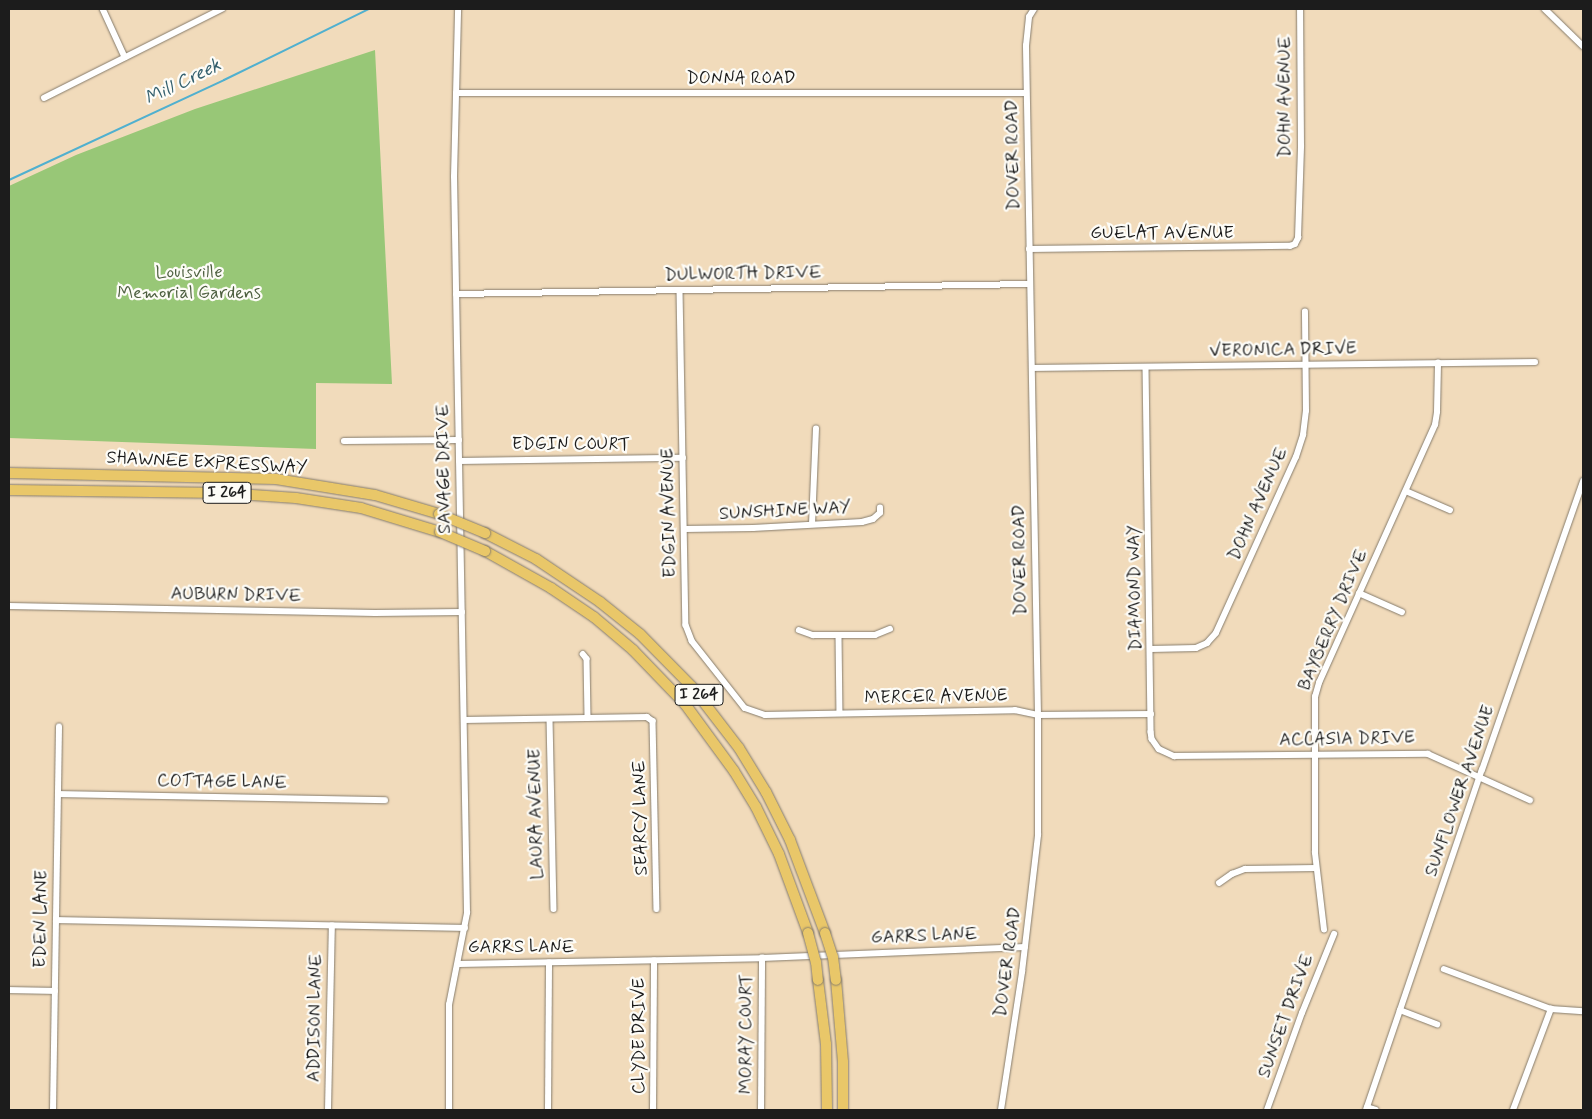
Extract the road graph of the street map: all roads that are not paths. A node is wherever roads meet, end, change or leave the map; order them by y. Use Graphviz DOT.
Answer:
graph roads {
  1 [pos="103,9"];
  2 [pos="222,9"];
  3 [pos="458,9"];
  4 [pos="1034,9"];
  5 [pos="1300,9"];
  6 [pos="1545,9"];
  7 [pos="1583,46"];
  8 [pos="125,57"];
  9 [pos="456,93"];
  10 [pos="1026,93"];
  11 [pos="44,98"];
  12 [pos="1295,244"];
  13 [pos="1029,249"];
  14 [pos="1030,284"];
  15 [pos="680,290"];
  16 [pos="456,294"];
  17 [pos="1305,312"];
  18 [pos="1535,362"];
  19 [pos="1438,363"];
  20 [pos="1306,365"];
  21 [pos="1146,367"];
  22 [pos="1032,368"];
  23 [pos="816,430"];
  24 [pos="459,440"];
  25 [pos="344,441"];
  26 [pos="683,458"];
  27 [pos="459,461"];
  28 [pos="9,473"];
  29 [pos="1583,482"];
  30 [pos="9,490"];
  31 [pos="1406,491"];
  32 [pos="880,508"];
  33 [pos="1450,510"];
  34 [pos="812,524"];
  35 [pos="684,529"];
  36 [pos="1359,593"];
  37 [pos="9,606"];
  38 [pos="462,612"];
  39 [pos="1402,612"];
  40 [pos="890,629"];
  41 [pos="799,630"];
  42 [pos="839,635"];
  43 [pos="1151,649"];
  44 [pos="583,654"];
  45 [pos="752,712"];
  46 [pos="840,713"];
  47 [pos="1151,714"];
  48 [pos="1038,715"];
  49 [pos="550,718"];
  50 [pos="588,718"];
  51 [pos="464,720"];
  52 [pos="59,727"];
  53 [pos="1314,754"];
  54 [pos="1214,756"];
  55 [pos="1480,777"];
  56 [pos="59,794"];
  57 [pos="385,800"];
  58 [pos="1530,800"];
  59 [pos="1316,868"];
  60 [pos="1219,883"];
  61 [pos="554,909"];
  62 [pos="658,909"];
  63 [pos="56,920"];
  64 [pos="332,926"];
  65 [pos="464,928"];
  66 [pos="1324,930"];
  67 [pos="1334,934"];
  68 [pos="1025,947"];
  69 [pos="762,958"];
  70 [pos="654,961"];
  71 [pos="549,963"];
  72 [pos="459,964"];
  73 [pos="1444,969"];
  74 [pos="9,990"];
  75 [pos="55,991"];
  76 [pos="1550,1009"];
  77 [pos="1400,1010"];
  78 [pos="1583,1010"];
  79 [pos="1437,1024"];
  80 [pos="1367,1109"];
  81 [pos="54,1110"];
  82 [pos="328,1110"];
  83 [pos="449,1110"];
  84 [pos="548,1110"];
  85 [pos="653,1110"];
  86 [pos="761,1110"];
  87 [pos="827,1110"];
  88 [pos="843,1110"];
  89 [pos="1001,1110"];
  90 [pos="1268,1110"];
  91 [pos="1376,1110"];
  92 [pos="1512,1110"];
  1 -- 8 [label="street"];
  2 -- 8 [label="street"];
  3 -- 9 [label="street, SAVAGE DRIVE"];
  4 -- 10 [label="street, DOVER ROAD"];
  5 -- 12 [label="street, DOHN AVENUE"];
  6 -- 7 [label="street"];
  8 -- 11 [label="street"];
  9 -- 10 [label="street, DONNA ROAD"];
  9 -- 16 [label="street, SAVAGE DRIVE"];
  10 -- 13 [label="street, DOVER ROAD"];
  12 -- 13 [label="street, GUELAT AVENUE"];
  13 -- 14 [label="street, DOVER ROAD"];
  14 -- 15 [label="street, DULWORTH DRIVE"];
  14 -- 22 [label="street, DOVER ROAD"];
  15 -- 16 [label="street, DULWORTH DRIVE"];
  15 -- 26 [label="street, EDGIN AVENUE"];
  16 -- 24 [label="street, SAVAGE DRIVE"];
  17 -- 20 [label="street, DOHN AVENUE"];
  18 -- 19 [label="street, VERONICA DRIVE"];
  19 -- 20 [label="street, VERONICA DRIVE"];
  19 -- 31 [label="street, BAYBERRY DRIVE"];
  20 -- 21 [label="street, VERONICA DRIVE"];
  20 -- 43 [label="street, DOHN AVENUE"];
  21 -- 22 [label="street, VERONICA DRIVE"];
  21 -- 43 [label="street, DIAMOND WAY"];
  22 -- 48 [label="street, DOVER ROAD"];
  23 -- 34 [label="street"];
  24 -- 25 [label="street"];
  24 -- 27 [label="street, SAVAGE DRIVE"];
  26 -- 27 [label="street, EDGIN COURT"];
  26 -- 35 [label="street, EDGIN AVENUE"];
  27 -- 38 [label="street, SAVAGE DRIVE"];
  28 -- 88 [label="highway, SHAWNEE EXPRESSWAY / I 264, bridge"];
  29 -- 55 [label="street, SUNFLOWER AVENUE"];
  30 -- 87 [label="highway, SHAWNEE EXPRESSWAY / I 264, bridge"];
  31 -- 33 [label="street"];
  31 -- 36 [label="street, BAYBERRY DRIVE"];
  32 -- 34 [label="street, SUNSHINE WAY"];
  34 -- 35 [label="street, SUNSHINE WAY"];
  35 -- 45 [label="street, EDGIN AVENUE"];
  36 -- 39 [label="street"];
  36 -- 53 [label="street, BAYBERRY DRIVE"];
  37 -- 38 [label="street, AUBURN DRIVE"];
  38 -- 51 [label="street, SAVAGE DRIVE"];
  40 -- 42 [label="street"];
  41 -- 42 [label="street"];
  42 -- 46 [label="street"];
  43 -- 47 [label="street, DIAMOND WAY"];
  44 -- 50 [label="street"];
  45 -- 46 [label="street, MERCER AVENUE"];
  46 -- 48 [label="street, MERCER AVENUE"];
  47 -- 48 [label="street, MERCER AVENUE"];
  47 -- 54 [label="street, DIAMOND WAY"];
  48 -- 68 [label="street, DOVER ROAD"];
  49 -- 50 [label="street"];
  49 -- 51 [label="street"];
  49 -- 61 [label="street, LAURA AVENUE"];
  50 -- 62 [label="street, SEARCY LANE"];
  51 -- 65 [label="street, SAVAGE DRIVE"];
  52 -- 56 [label="street, EDEN LANE"];
  53 -- 54 [label="street, ACCASIA DRIVE"];
  53 -- 55 [label="street, ACCASIA DRIVE"];
  53 -- 59 [label="street, BAYBERRY DRIVE"];
  55 -- 58 [label="street, ACCASIA DRIVE"];
  55 -- 77 [label="street, SUNFLOWER AVENUE"];
  56 -- 57 [label="street, COTTAGE LANE"];
  56 -- 63 [label="street, EDEN LANE"];
  59 -- 60 [label="street"];
  59 -- 66 [label="street, BAYBERRY DRIVE"];
  63 -- 64 [label="street, GARRS LANE"];
  63 -- 75 [label="street, EDEN LANE"];
  64 -- 65 [label="street, GARRS LANE"];
  64 -- 82 [label="street, ADDISON LANE"];
  65 -- 72 [label="street, GARRS LANE"];
  67 -- 90 [label="street, SUNSET DRIVE"];
  68 -- 69 [label="street, GARRS LANE"];
  68 -- 89 [label="street, DOVER ROAD"];
  69 -- 70 [label="street, GARRS LANE"];
  69 -- 86 [label="street, MORAY COURT"];
  70 -- 71 [label="street, GARRS LANE"];
  70 -- 85 [label="street, CLYDE DRIVE"];
  71 -- 72 [label="street, GARRS LANE"];
  71 -- 84 [label="street"];
  72 -- 83 [label="street"];
  73 -- 76 [label="street"];
  74 -- 75 [label="street"];
  75 -- 81 [label="street, EDEN LANE"];
  76 -- 78 [label="street"];
  76 -- 92 [label="street"];
  77 -- 79 [label="street"];
  77 -- 80 [label="street, SUNFLOWER AVENUE"];
  80 -- 91 [label="street"];
}
